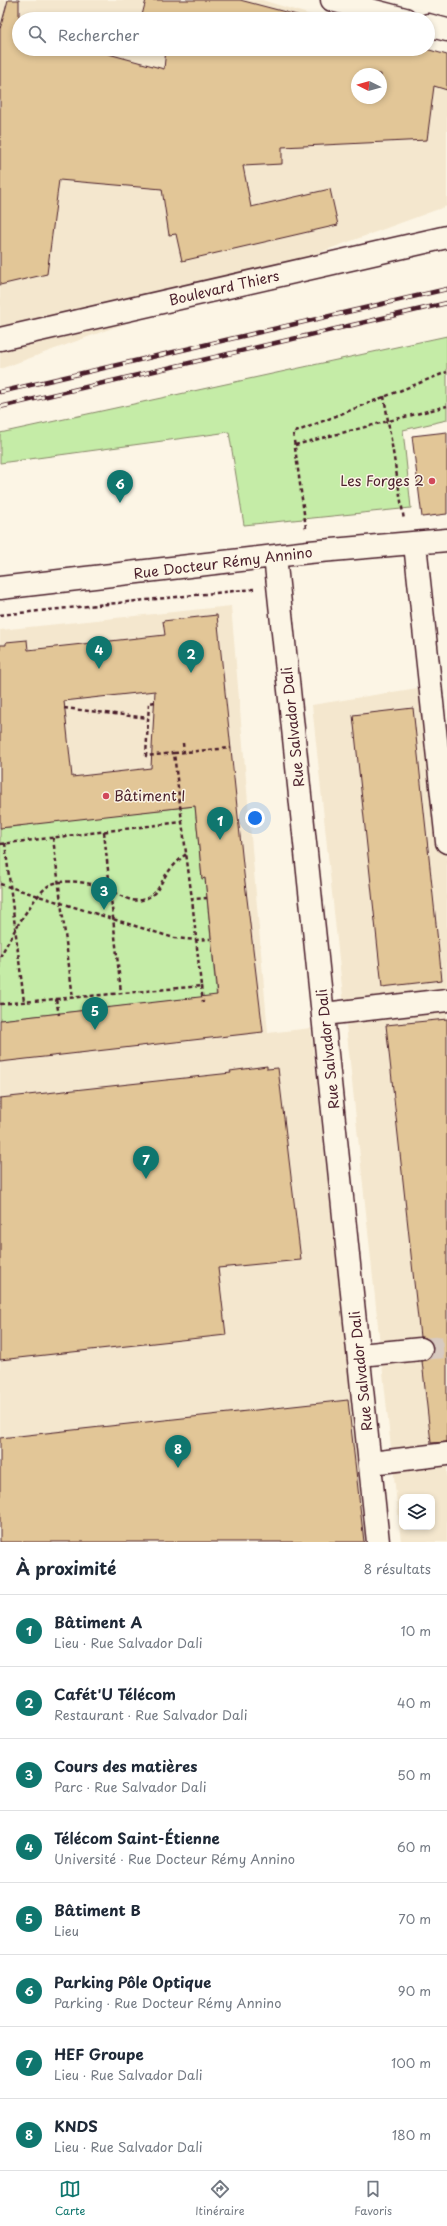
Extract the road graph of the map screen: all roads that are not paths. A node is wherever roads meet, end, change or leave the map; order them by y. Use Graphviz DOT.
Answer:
graph roads {
  1 [pos="332,0"];
  2 [pos="378,12"];
  3 [pos="435,27"];
  4 [pos="447,30"];
  5 [pos="447,237"];
  6 [pos="0,338"];
  7 [pos="447,540"];
  8 [pos="411,544"];
  9 [pos="275,556"];
  10 [pos="0,588"];
  11 [pos="438,685"];
  12 [pos="447,842"];
  13 [pos="447,1000"];
  14 [pos="324,1014"];
  15 [pos="421,1349"];
  16 [pos="360,1355"];
  17 [pos="447,1454"];
  18 [pos="371,1463"];
  19 [pos="378,1542"];
  1 -- 2 [label="street"];
  3 -- 4 [label="street"];
  5 -- 6 [label="street, Boulevard Thiers"];
  7 -- 8 [label="street, Rue Docteur Rémy Annino"];
  8 -- 9 [label="street, Rue Docteur Rémy Annino"];
  8 -- 11 [label="street"];
  9 -- 10 [label="street, Rue Docteur Rémy Annino"];
  9 -- 14 [label="street, Rue Salvador Dali"];
  11 -- 12 [label="street"];
  13 -- 14 [label="street"];
  14 -- 16 [label="street, Rue Salvador Dali"];
  15 -- 16 [label="street"];
  16 -- 18 [label="street, Rue Salvador Dali"];
  17 -- 18 [label="street"];
  18 -- 19 [label="street, Rue Salvador Dali"];
}
